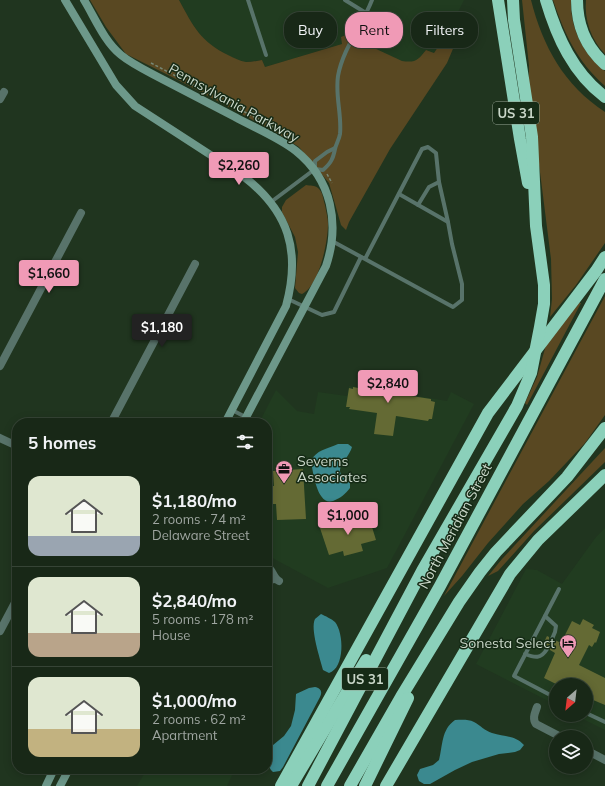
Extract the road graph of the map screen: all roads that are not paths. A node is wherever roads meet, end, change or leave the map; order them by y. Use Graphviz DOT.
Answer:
graph roads {
  1 [pos="66,0"];
  2 [pos="84,0"];
  3 [pos="248,0"];
  4 [pos="345,0"];
  5 [pos="372,0"];
  6 [pos="498,0"];
  7 [pos="513,0"];
  8 [pos="546,0"];
  9 [pos="577,0"];
  10 [pos="364,12"];
  11 [pos="366,12"];
  12 [pos="348,48"];
  13 [pos="266,54"];
  14 [pos="605,64"];
  15 [pos="605,97"];
  16 [pos="335,148"];
  17 [pos="315,169"];
  18 [pos="439,182"];
  19 [pos="399,194"];
  20 [pos="270,202"];
  21 [pos="418,205"];
  22 [pos="81,213"];
  23 [pos="448,222"];
  24 [pos="536,226"];
  25 [pos="332,241"];
  26 [pos="605,257"];
  27 [pos="363,258"];
  28 [pos="195,264"];
  29 [pos="605,279"];
  30 [pos="288,299"];
  31 [pos="305,307"];
  32 [pos="0,366"];
  33 [pos="232,410"];
  34 [pos="114,418"];
  35 [pos="228,418"];
  36 [pos="242,418"];
  37 [pos="246,418"];
  38 [pos="605,428"];
  39 [pos="0,438"];
  40 [pos="12,444"];
  41 [pos="605,475"];
  42 [pos="422,571"];
  43 [pos="559,589"];
  44 [pos="12,608"];
  45 [pos="545,616"];
  46 [pos="0,631"];
  47 [pos="439,636"];
  48 [pos="552,639"];
  49 [pos="547,649"];
  50 [pos="463,653"];
  51 [pos="525,654"];
  52 [pos="549,694"];
  53 [pos="537,706"];
  54 [pos="593,716"];
  55 [pos="605,722"];
  56 [pos="549,731"];
  57 [pos="593,754"];
  58 [pos="605,760"];
  59 [pos="52,774"];
  60 [pos="66,774"];
  61 [pos="46,786"];
  62 [pos="60,786"];
  63 [pos="281,786"];
  64 [pos="291,786"];
  65 [pos="308,786"];
  66 [pos="327,786"];
  67 [pos="350,786"];
  68 [pos="365,786"];
  69 [pos="386,786"];
  70 [pos="394,786"];
  1 -- 20 [label="main road"];
  2 -- 17 [label="main road, Pennsylvania Parkway"];
  3 -- 13 [label="lane"];
  4 -- 10 [label="lane"];
  5 -- 11 [label="lane"];
  6 -- 24 [label="highway, US 31"];
  7 -- 24 [label="highway"];
  8 -- 15 [label="highway"];
  9 -- 14 [label="highway"];
  12 -- 16 [label="lane"];
  16 -- 17 [label="lane"];
  16 -- 17 [label="lane"];
  17 -- 20 [label="lane"];
  17 -- 25 [label="main road, Pennsylvania Parkway"];
  18 -- 19 [label="lane"];
  18 -- 21 [label="lane"];
  18 -- 23 [label="lane"];
  19 -- 21 [label="lane"];
  19 -- 27 [label="lane"];
  20 -- 30 [label="main road"];
  21 -- 23 [label="lane"];
  22 -- 32 [label="street"];
  23 -- 27 [label="lane"];
  24 -- 42 [label="highway, US 31"];
  25 -- 27 [label="lane"];
  25 -- 31 [label="main road, Pennsylvania Parkway"];
  26 -- 63 [label="highway"];
  27 -- 31 [label="lane"];
  28 -- 34 [label="street"];
  29 -- 66 [label="highway, North Meridian Street"];
  30 -- 31 [label="lane"];
  30 -- 33 [label="main road"];
  31 -- 37 [label="main road, Pennsylvania Parkway"];
  33 -- 35 [label="main road"];
  33 -- 36 [label="lane"];
  38 -- 47 [label="highway"];
  39 -- 40 [label="street"];
  41 -- 50 [label="highway"];
  42 -- 64 [label="highway"];
  42 -- 65 [label="highway, US 31"];
  43 -- 45 [label="lane"];
  44 -- 46 [label="street"];
  45 -- 48 [label="lane"];
  45 -- 51 [label="lane"];
  47 -- 67 [label="highway"];
  47 -- 68 [label="highway"];
  49 -- 51 [label="lane"];
  50 -- 69 [label="highway"];
  50 -- 70 [label="highway"];
  51 -- 52 [label="lane"];
  53 -- 56 [label="street"];
  54 -- 55 [label="lane"];
  57 -- 58 [label="street"];
  59 -- 61 [label="main road"];
  60 -- 62 [label="main road"];
}
